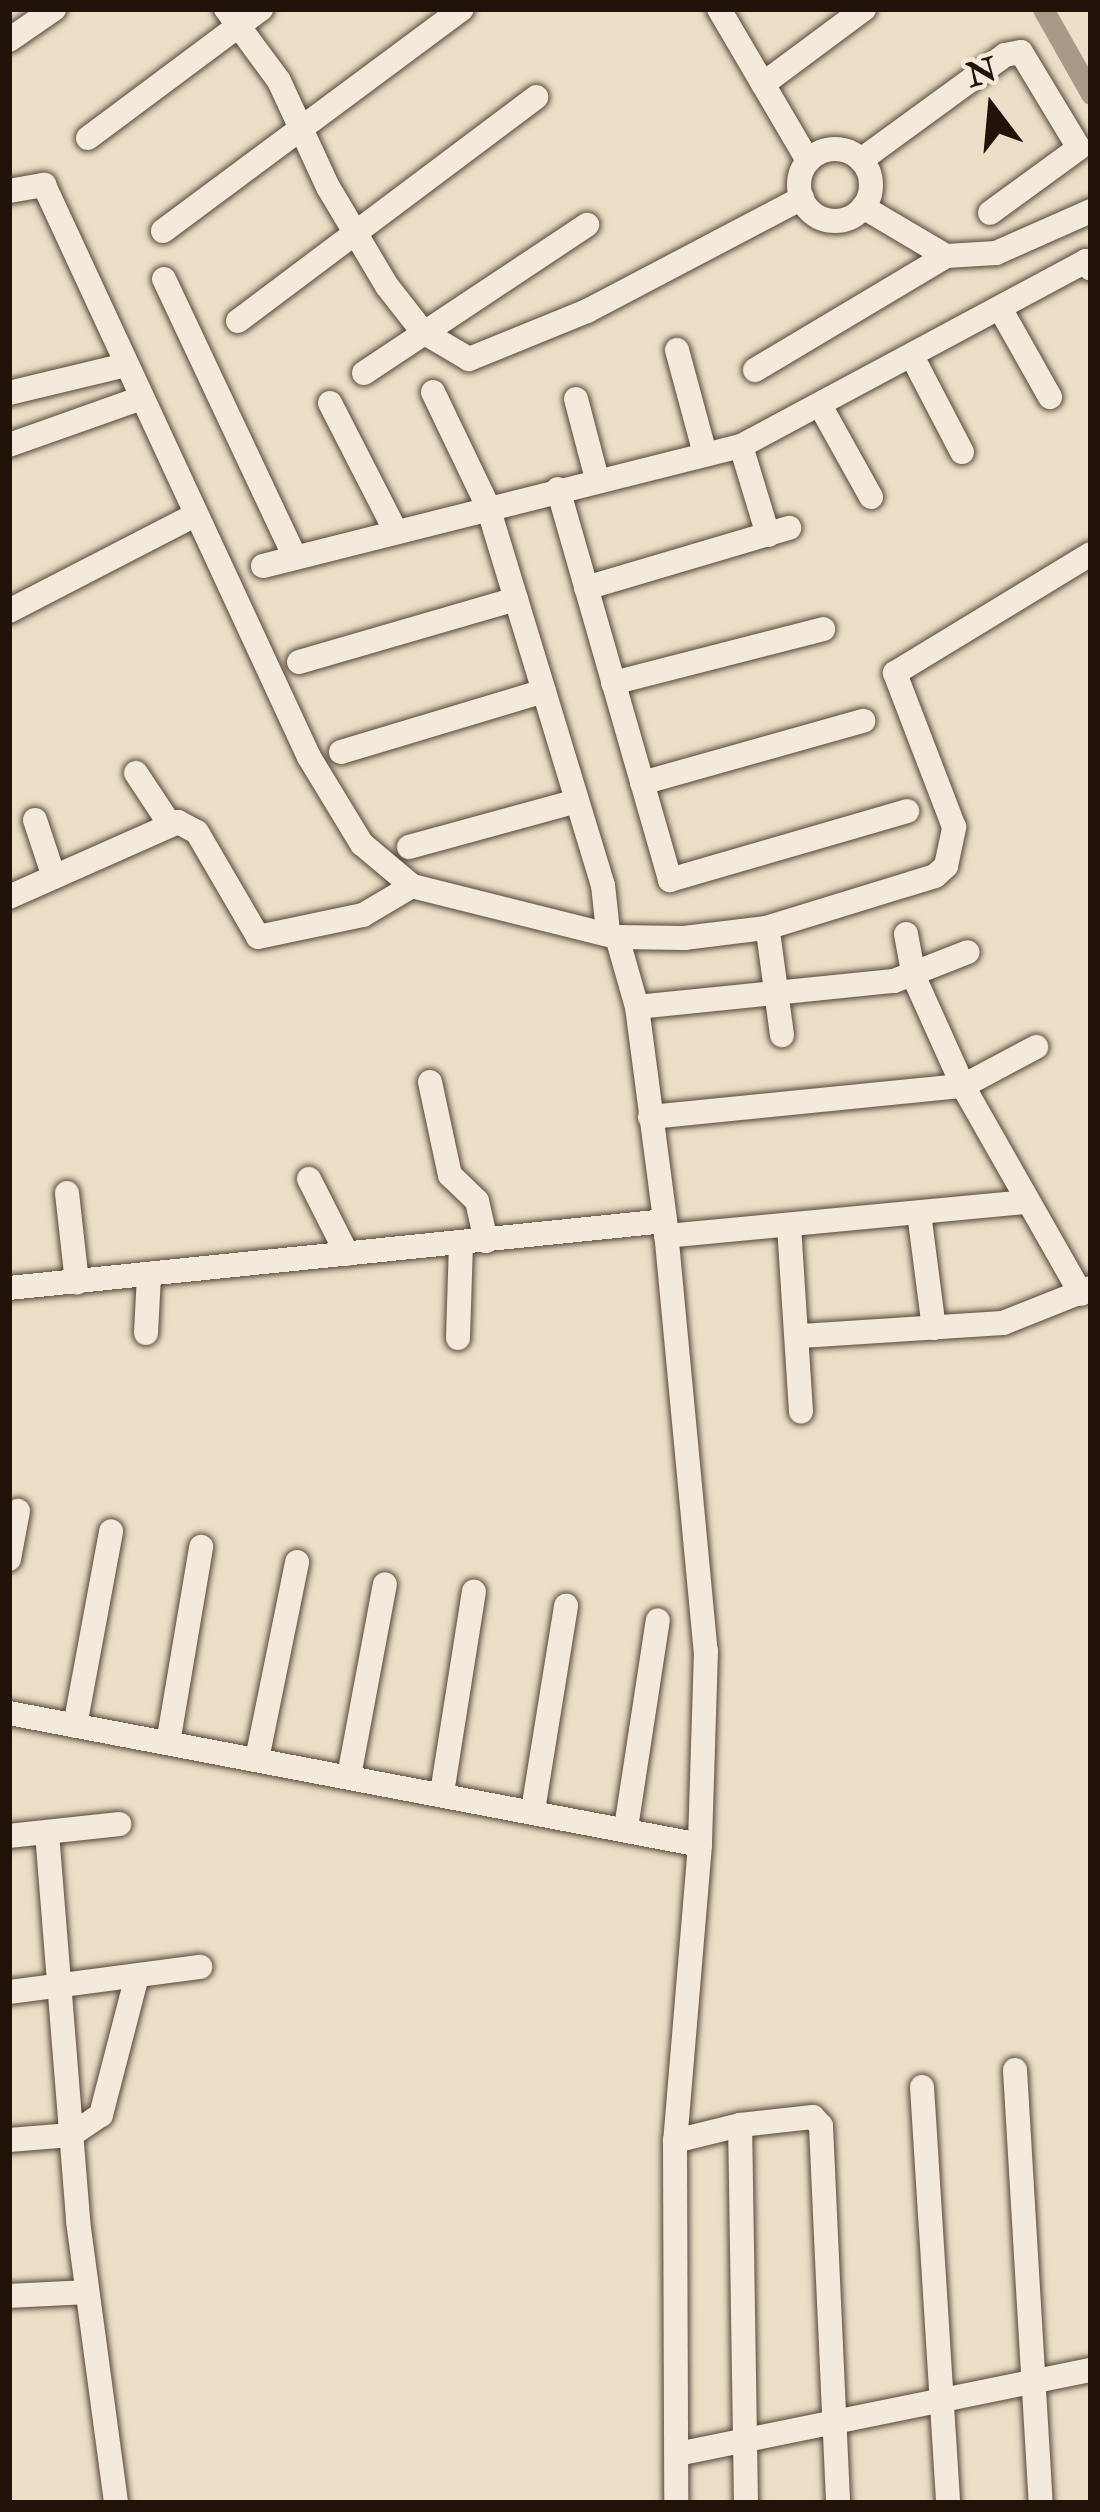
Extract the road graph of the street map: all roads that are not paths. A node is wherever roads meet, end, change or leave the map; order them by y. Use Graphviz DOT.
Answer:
graph roads {
  1 [pos="54,9"];
  2 [pos="260,9"];
  3 [pos="462,9"];
  4 [pos="719,9"];
  5 [pos="864,9"];
  6 [pos="232,17"];
  7 [pos="10,40"];
  8 [pos="763,83"];
  9 [pos="536,98"];
  10 [pos="303,127"];
  11 [pos="88,138"];
  12 [pos="861,160"];
  13 [pos="808,161"];
  14 [pos="9,191"];
  15 [pos="802,198"];
  16 [pos="863,207"];
  17 [pos="1091,211"];
  18 [pos="990,213"];
  19 [pos="586,225"];
  20 [pos="163,231"];
  21 [pos="354,235"];
  22 [pos="946,256"];
  23 [pos="1091,269"];
  24 [pos="164,279"];
  25 [pos="1001,310"];
  26 [pos="238,321"];
  27 [pos="423,332"];
  28 [pos="677,350"];
  29 [pos="913,358"];
  30 [pos="126,364"];
  31 [pos="755,370"];
  32 [pos="364,373"];
  33 [pos="433,392"];
  34 [pos="9,393"];
  35 [pos="1050,397"];
  36 [pos="142,398"];
  37 [pos="576,399"];
  38 [pos="330,403"];
  39 [pos="821,407"];
  40 [pos="9,445"];
  41 [pos="741,446"];
  42 [pos="962,452"];
  43 [pos="705,454"];
  44 [pos="597,479"];
  45 [pos="558,489"];
  46 [pos="871,497"];
  47 [pos="488,507"];
  48 [pos="195,515"];
  49 [pos="396,532"];
  50 [pos="1091,554"];
  51 [pos="295,558"];
  52 [pos="262,566"];
  53 [pos="586,588"];
  54 [pos="516,599"];
  55 [pos="9,611"];
  56 [pos="823,628"];
  57 [pos="299,662"];
  58 [pos="613,683"];
  59 [pos="544,691"];
  60 [pos="863,721"];
  61 [pos="341,752"];
  62 [pos="136,772"];
  63 [pos="642,782"];
  64 [pos="578,801"];
  65 [pos="907,812"];
  66 [pos="35,820"];
  67 [pos="169,823"];
  68 [pos="409,847"];
  69 [pos="54,877"];
  70 [pos="412,886"];
  71 [pos="9,897"];
  72 [pos="612,934"];
  73 [pos="906,934"];
  74 [pos="770,940"];
  75 [pos="968,952"];
  76 [pos="914,977"];
  77 [pos="778,993"];
  78 [pos="637,1007"];
  79 [pos="782,1035"];
  80 [pos="1036,1047"];
  81 [pos="430,1082"];
  82 [pos="963,1086"];
  83 [pos="650,1117"];
  84 [pos="308,1179"];
  85 [pos="67,1193"];
  86 [pos="1025,1202"];
  87 [pos="919,1213"];
  88 [pos="789,1226"];
  89 [pos="665,1229"];
  90 [pos="474,1242"];
  91 [pos="347,1255"];
  92 [pos="149,1275"];
  93 [pos="77,1282"];
  94 [pos="9,1288"];
  95 [pos="1086,1291"];
  96 [pos="934,1328"];
  97 [pos="146,1333"];
  98 [pos="801,1336"];
  99 [pos="458,1338"];
  100 [pos="801,1412"];
  101 [pos="18,1511"];
  102 [pos="111,1531"];
  103 [pos="10,1544"];
  104 [pos="201,1547"];
  105 [pos="297,1562"];
  106 [pos="385,1584"];
  107 [pos="474,1592"];
  108 [pos="566,1606"];
  109 [pos="658,1620"];
  110 [pos="9,1713"];
  111 [pos="75,1726"];
  112 [pos="168,1743"];
  113 [pos="257,1760"];
  114 [pos="349,1776"];
  115 [pos="442,1793"];
  116 [pos="533,1810"];
  117 [pos="119,1824"];
  118 [pos="626,1828"];
  119 [pos="47,1832"];
  120 [pos="9,1836"];
  121 [pos="700,1845"];
  122 [pos="200,1966"];
  123 [pos="137,1976"];
  124 [pos="61,1988"];
  125 [pos="9,1992"];
  126 [pos="1015,2070"];
  127 [pos="922,2087"];
  128 [pos="740,2126"];
  129 [pos="71,2135"];
  130 [pos="9,2140"];
  131 [pos="675,2141"];
  132 [pos="87,2292"];
  133 [pos="9,2296"];
  134 [pos="1091,2370"];
  135 [pos="1036,2382"];
  136 [pos="942,2400"];
  137 [pos="836,2422"];
  138 [pos="743,2442"];
  139 [pos="676,2454"];
  140 [pos="116,2503"];
  141 [pos="676,2503"];
  142 [pos="746,2503"];
  143 [pos="838,2503"];
  144 [pos="948,2503"];
  145 [pos="1041,2503"];
  1 -- 7 [label="street"];
  2 -- 6 [label="street"];
  3 -- 10 [label="street"];
  4 -- 8 [label="street"];
  5 -- 8 [label="street"];
  6 -- 10 [label="street"];
  6 -- 11 [label="street"];
  8 -- 13 [label="street"];
  9 -- 21 [label="street"];
  10 -- 20 [label="street"];
  10 -- 21 [label="street"];
  12 -- 13 [label="street"];
  12 -- 16 [label="street"];
  12 -- 18 [label="street"];
  13 -- 15 [label="street"];
  14 -- 30 [label="street"];
  15 -- 16 [label="street"];
  15 -- 27 [label="street"];
  16 -- 22 [label="street"];
  17 -- 22 [label="street"];
  19 -- 27 [label="street"];
  21 -- 26 [label="street"];
  21 -- 27 [label="street"];
  22 -- 31 [label="street"];
  23 -- 25 [label="street"];
  24 -- 51 [label="street"];
  25 -- 29 [label="street"];
  25 -- 35 [label="street"];
  27 -- 32 [label="street"];
  28 -- 43 [label="street"];
  29 -- 39 [label="street"];
  29 -- 42 [label="street"];
  30 -- 34 [label="street"];
  30 -- 36 [label="street"];
  33 -- 47 [label="street"];
  36 -- 40 [label="street"];
  36 -- 48 [label="street"];
  37 -- 44 [label="street"];
  38 -- 49 [label="street"];
  39 -- 41 [label="street"];
  39 -- 46 [label="street"];
  41 -- 43 [label="street"];
  41 -- 53 [label="street"];
  43 -- 44 [label="street"];
  44 -- 45 [label="street"];
  45 -- 47 [label="street"];
  45 -- 53 [label="street"];
  47 -- 49 [label="street"];
  47 -- 54 [label="street"];
  48 -- 55 [label="street"];
  48 -- 70 [label="street"];
  49 -- 51 [label="street"];
  50 -- 72 [label="street"];
  51 -- 52 [label="street"];
  53 -- 58 [label="street"];
  54 -- 57 [label="street"];
  54 -- 59 [label="street"];
  56 -- 58 [label="street"];
  58 -- 63 [label="street"];
  59 -- 61 [label="street"];
  59 -- 64 [label="street"];
  60 -- 63 [label="street"];
  62 -- 67 [label="street"];
  63 -- 65 [label="street"];
  64 -- 68 [label="street"];
  64 -- 72 [label="street"];
  66 -- 69 [label="street"];
  67 -- 69 [label="street"];
  67 -- 70 [label="street"];
  69 -- 71 [label="street"];
  70 -- 72 [label="street"];
  72 -- 78 [label="street"];
  73 -- 76 [label="street"];
  74 -- 77 [label="street"];
  75 -- 76 [label="street"];
  76 -- 77 [label="street"];
  76 -- 82 [label="street"];
  77 -- 78 [label="street"];
  77 -- 79 [label="street"];
  78 -- 83 [label="street"];
  80 -- 82 [label="street"];
  81 -- 90 [label="street"];
  82 -- 83 [label="street"];
  82 -- 86 [label="street"];
  83 -- 89 [label="street"];
  84 -- 91 [label="street"];
  85 -- 93 [label="street"];
  86 -- 87 [label="street"];
  86 -- 95 [label="street"];
  87 -- 88 [label="street"];
  87 -- 96 [label="street"];
  88 -- 89 [label="street"];
  88 -- 98 [label="street"];
  89 -- 90 [label="street"];
  89 -- 121 [label="street"];
  90 -- 91 [label="street"];
  90 -- 99 [label="street"];
  91 -- 92 [label="street"];
  92 -- 93 [label="street"];
  92 -- 97 [label="street"];
  93 -- 94 [label="street"];
  95 -- 96 [label="street"];
  96 -- 98 [label="street"];
  98 -- 100 [label="street"];
  101 -- 103 [label="street"];
  102 -- 111 [label="street"];
  104 -- 112 [label="street"];
  105 -- 113 [label="street"];
  106 -- 114 [label="street"];
  107 -- 115 [label="street"];
  108 -- 116 [label="street"];
  109 -- 118 [label="street"];
  110 -- 111 [label="street"];
  111 -- 112 [label="street"];
  112 -- 113 [label="street"];
  113 -- 114 [label="street"];
  114 -- 115 [label="street"];
  115 -- 116 [label="street"];
  116 -- 118 [label="street"];
  117 -- 119 [label="street"];
  118 -- 121 [label="street"];
  119 -- 120 [label="street"];
  119 -- 124 [label="street"];
  121 -- 131 [label="street"];
  122 -- 123 [label="street"];
  123 -- 124 [label="street"];
  123 -- 129 [label="street"];
  124 -- 125 [label="street"];
  124 -- 129 [label="street"];
  126 -- 135 [label="street"];
  127 -- 136 [label="street"];
  128 -- 131 [label="street"];
  128 -- 137 [label="street"];
  128 -- 138 [label="street"];
  129 -- 130 [label="street"];
  129 -- 132 [label="street"];
  131 -- 139 [label="street"];
  132 -- 133 [label="street"];
  132 -- 140 [label="street"];
  134 -- 135 [label="street"];
  135 -- 136 [label="street"];
  135 -- 145 [label="street"];
  136 -- 137 [label="street"];
  136 -- 144 [label="street"];
  137 -- 138 [label="street"];
  137 -- 143 [label="street"];
  138 -- 139 [label="street"];
  138 -- 142 [label="street"];
  139 -- 141 [label="street"];
}
